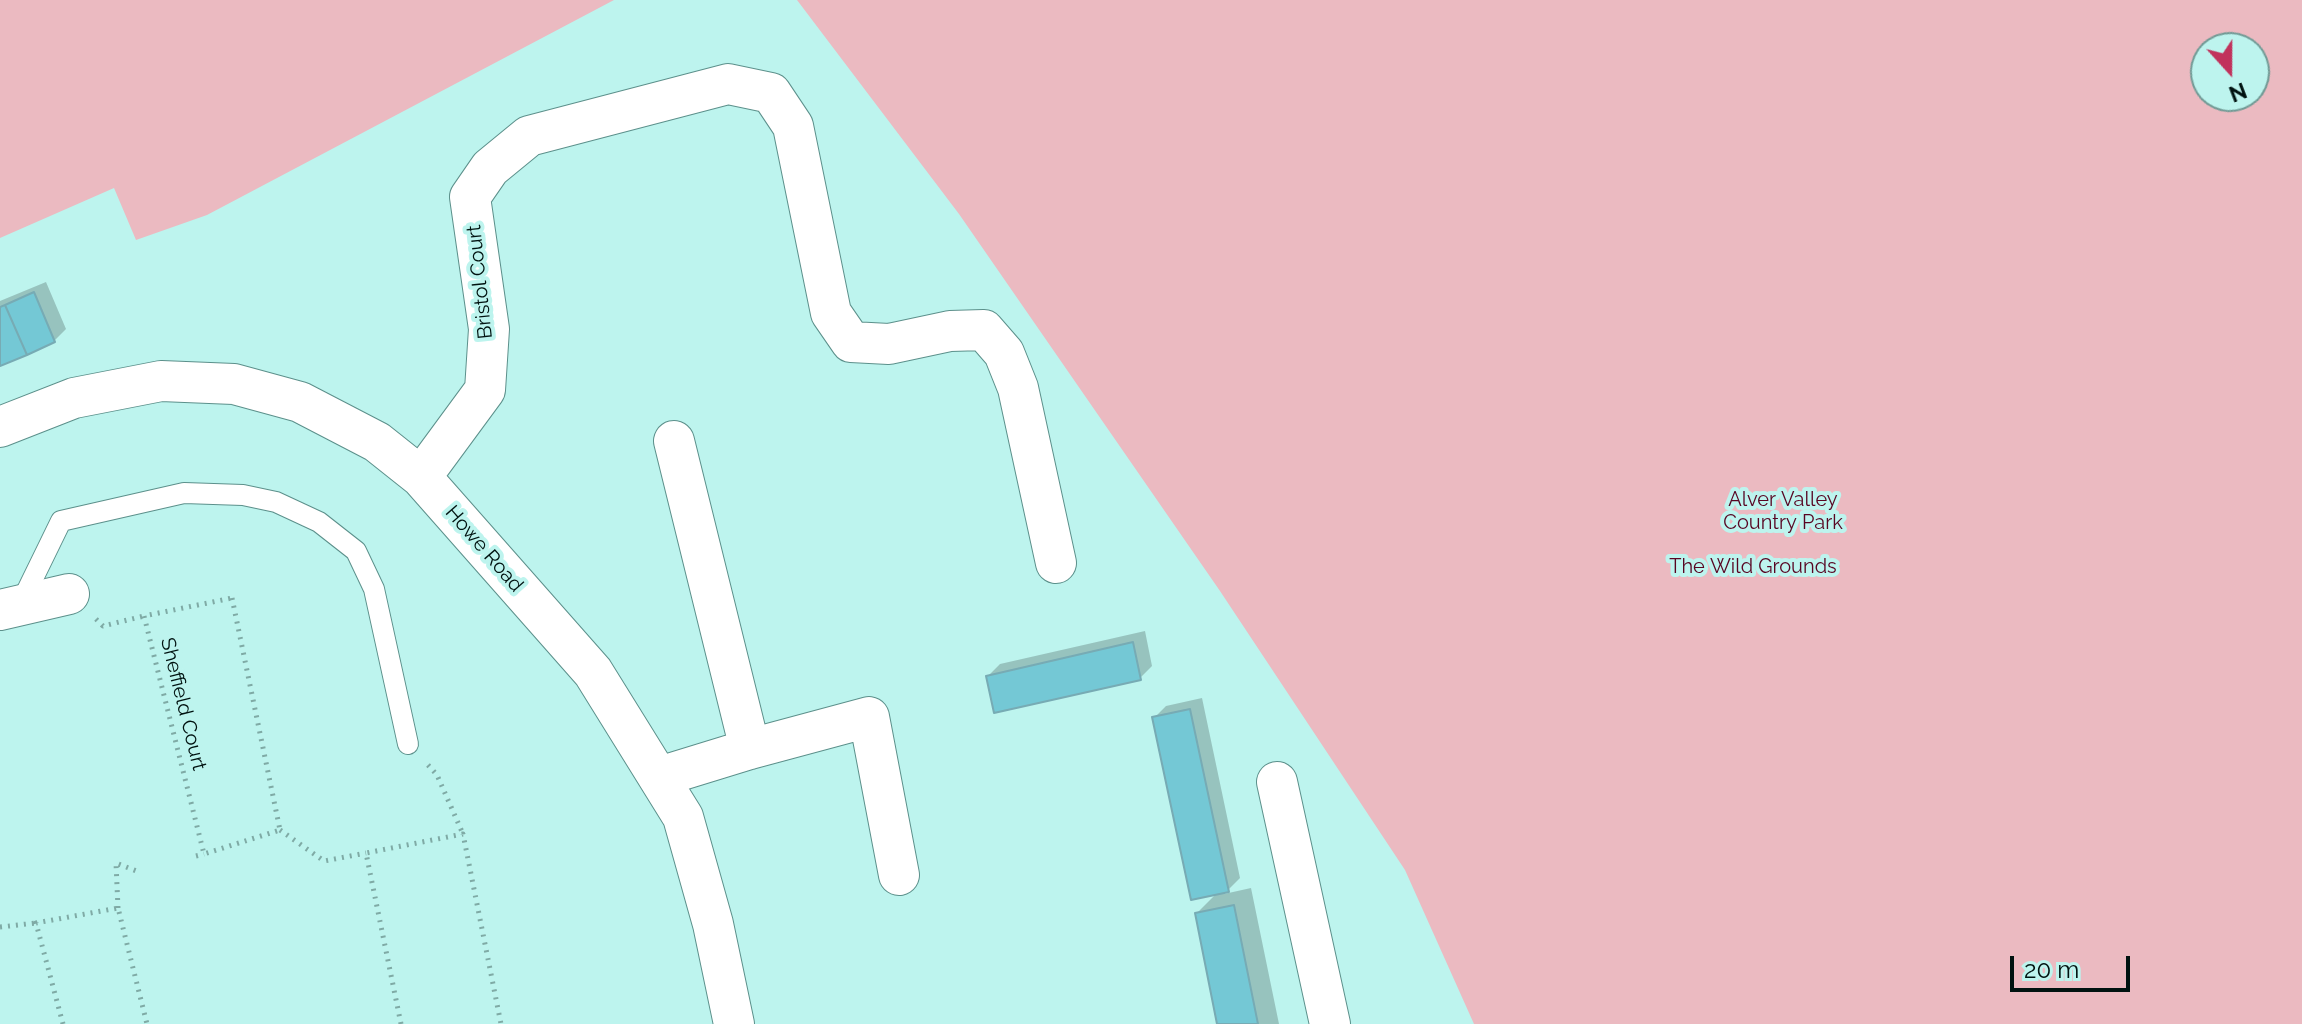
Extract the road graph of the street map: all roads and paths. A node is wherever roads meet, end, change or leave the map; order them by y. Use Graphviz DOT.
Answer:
graph roads {
  1 [pos="0,427"];
  2 [pos="674,441"];
  3 [pos="421,477"];
  4 [pos="1056,563"];
  5 [pos="69,594"];
  6 [pos="10,608"];
  7 [pos="408,744"];
  8 [pos="750,749"];
  9 [pos="659,777"];
  10 [pos="1277,782"];
  11 [pos="280,830"];
  12 [pos="463,834"];
  13 [pos="366,853"];
  14 [pos="204,854"];
  15 [pos="196,856"];
  16 [pos="139,872"];
  17 [pos="899,875"];
  18 [pos="118,908"];
  19 [pos="36,923"];
  20 [pos="0,927"];
  21 [pos="63,1024"];
  22 [pos="147,1024"];
  23 [pos="401,1024"];
  24 [pos="501,1024"];
  25 [pos="734,1024"];
  26 [pos="1330,1024"];
  1 -- 3 [label="street, Howe Road"];
  2 -- 8 [label="street"];
  3 -- 4 [label="street, Bristol Court"];
  3 -- 9 [label="street, Howe Road"];
  5 -- 6 [label="street"];
  6 -- 7 [label="lane"];
  7 -- 12 [label="path"];
  8 -- 9 [label="street"];
  8 -- 17 [label="street"];
  9 -- 25 [label="street, Howe Road"];
  10 -- 26 [label="street"];
  11 -- 13 [label="path"];
  11 -- 14 [label="path"];
  11 -- 14 [label="path, Sheffield Court"];
  12 -- 13 [label="path"];
  12 -- 24 [label="path"];
  13 -- 23 [label="path"];
  14 -- 15 [label="path"];
  16 -- 18 [label="path"];
  18 -- 19 [label="path"];
  18 -- 22 [label="path"];
  19 -- 20 [label="path"];
  19 -- 21 [label="path"];
}
